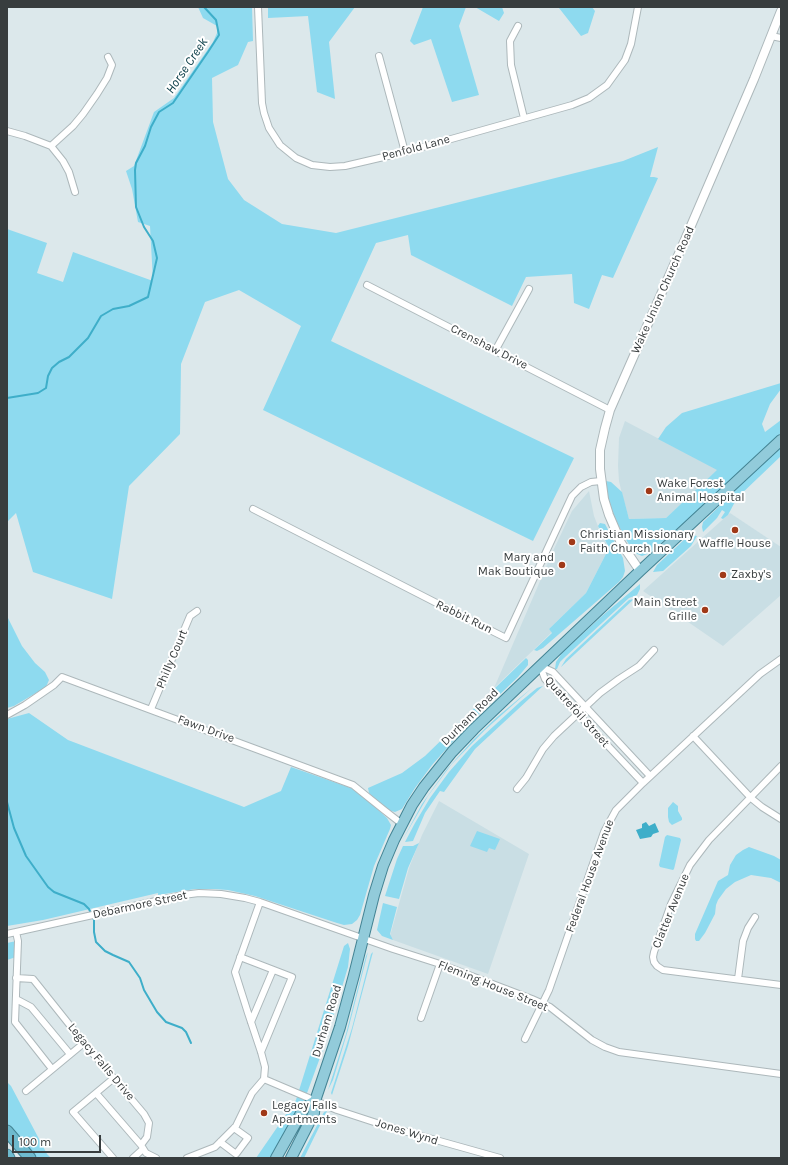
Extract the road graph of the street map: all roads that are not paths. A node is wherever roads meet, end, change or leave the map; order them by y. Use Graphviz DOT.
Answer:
graph roads {
  1 [pos="258,7"];
  2 [pos="638,7"];
  3 [pos="781,11"];
  4 [pos="518,26"];
  5 [pos="771,36"];
  6 [pos="781,38"];
  7 [pos="380,56"];
  8 [pos="108,57"];
  9 [pos="524,118"];
  10 [pos="7,131"];
  11 [pos="50,146"];
  12 [pos="405,152"];
  13 [pos="75,192"];
  14 [pos="367,285"];
  15 [pos="529,290"];
  16 [pos="495,351"];
  17 [pos="610,410"];
  18 [pos="781,440"];
  19 [pos="601,481"];
  20 [pos="253,509"];
  21 [pos="640,571"];
  22 [pos="197,611"];
  23 [pos="654,650"];
  24 [pos="781,659"];
  25 [pos="540,666"];
  26 [pos="585,706"];
  27 [pos="151,709"];
  28 [pos="577,713"];
  29 [pos="7,715"];
  30 [pos="693,736"];
  31 [pos="781,766"];
  32 [pos="650,776"];
  33 [pos="643,783"];
  34 [pos="518,789"];
  35 [pos="751,798"];
  36 [pos="781,819"];
  37 [pos="402,824"];
  38 [pos="260,902"];
  39 [pos="755,917"];
  40 [pos="16,932"];
  41 [pos="7,934"];
  42 [pos="363,938"];
  43 [pos="240,957"];
  44 [pos="440,964"];
  45 [pos="272,970"];
  46 [pos="16,978"];
  47 [pos="738,979"];
  48 [pos="781,985"];
  49 [pos="16,999"];
  50 [pos="542,1003"];
  51 [pos="420,1018"];
  52 [pos="251,1022"];
  53 [pos="525,1039"];
  54 [pos="84,1043"];
  55 [pos="261,1052"];
  56 [pos="70,1054"];
  57 [pos="52,1069"];
  58 [pos="781,1074"];
  59 [pos="114,1078"];
  60 [pos="264,1079"];
  61 [pos="26,1091"];
  62 [pos="96,1093"];
  63 [pos="315,1101"];
  64 [pos="234,1128"];
  65 [pos="7,1131"];
  66 [pos="220,1142"];
  67 [pos="142,1147"];
  68 [pos="7,1155"];
  69 [pos="10,1158"];
  70 [pos="30,1158"];
  71 [pos="112,1158"];
  72 [pos="133,1158"];
  73 [pos="156,1158"];
  74 [pos="187,1158"];
  75 [pos="276,1158"];
  76 [pos="291,1158"];
  77 [pos="500,1158"];
  1 -- 12 [label="street, Penfold Lane"];
  2 -- 9 [label="street, Penfold Lane"];
  3 -- 5 [label="street, Wake Union Church Road"];
  4 -- 9 [label="street"];
  5 -- 6 [label="street"];
  5 -- 17 [label="street, Wake Union Church Road"];
  7 -- 12 [label="street"];
  8 -- 11 [label="street"];
  9 -- 12 [label="street, Penfold Lane"];
  10 -- 11 [label="street"];
  11 -- 13 [label="street"];
  14 -- 16 [label="street, Crenshaw Drive"];
  15 -- 16 [label="street"];
  16 -- 17 [label="street, Crenshaw Drive"];
  17 -- 19 [label="street, Wake Union Church Road"];
  18 -- 21 [label="main road, Durham Road"];
  19 -- 20 [label="street, Rabbit Run"];
  19 -- 21 [label="street, Wake Union Church Road"];
  21 -- 25 [label="main road, Durham Road"];
  22 -- 27 [label="street, Philly Court"];
  23 -- 26 [label="street"];
  24 -- 30 [label="street, Federal House Avenue"];
  25 -- 26 [label="street, Quatrefoil Street"];
  25 -- 28 [label="street, Quatrefoil Street"];
  25 -- 37 [label="main road, Durham Road"];
  26 -- 28 [label="street"];
  26 -- 32 [label="street, Quatrefoil Street"];
  27 -- 29 [label="street, Fawn Drive"];
  27 -- 37 [label="street, Fawn Drive"];
  28 -- 33 [label="street, Quatrefoil Street"];
  28 -- 34 [label="street"];
  30 -- 32 [label="street, Federal House Avenue"];
  30 -- 35 [label="street"];
  31 -- 35 [label="street, Clatter Avenue"];
  32 -- 33 [label="street, Federal House Avenue"];
  33 -- 50 [label="street, Federal House Avenue"];
  35 -- 36 [label="street"];
  35 -- 47 [label="street, Clatter Avenue"];
  37 -- 42 [label="main road, Durham Road"];
  38 -- 40 [label="street, Debarmore Street"];
  38 -- 42 [label="street, Debarmore Street"];
  38 -- 43 [label="street"];
  39 -- 47 [label="street"];
  40 -- 41 [label="street, Debarmore Street"];
  40 -- 46 [label="street"];
  42 -- 44 [label="street, Fleming House Street"];
  42 -- 63 [label="main road, Durham Road"];
  43 -- 45 [label="street"];
  43 -- 52 [label="street"];
  44 -- 50 [label="street, Fleming House Street"];
  44 -- 51 [label="street"];
  45 -- 52 [label="street"];
  45 -- 55 [label="street"];
  46 -- 49 [label="street"];
  46 -- 54 [label="street, Legacy Falls Drive"];
  47 -- 48 [label="street, Clatter Avenue"];
  49 -- 56 [label="street"];
  49 -- 57 [label="street"];
  50 -- 53 [label="street, Federal House Avenue"];
  50 -- 58 [label="street, Fleming House Street"];
  52 -- 55 [label="street"];
  54 -- 56 [label="street"];
  54 -- 59 [label="street, Legacy Falls Drive"];
  55 -- 60 [label="street"];
  56 -- 57 [label="street"];
  57 -- 61 [label="street"];
  59 -- 62 [label="street"];
  59 -- 67 [label="street, Legacy Falls Drive"];
  60 -- 63 [label="street"];
  60 -- 64 [label="street"];
  62 -- 67 [label="street"];
  62 -- 71 [label="street"];
  63 -- 75 [label="main road, Durham Road"];
  63 -- 76 [label="main road, Durham Road"];
  63 -- 77 [label="street, Jones Wynd"];
  64 -- 66 [label="street"];
  64 -- 66 [label="street"];
  65 -- 70 [label="highway"];
  66 -- 74 [label="street"];
  67 -- 72 [label="street"];
  67 -- 73 [label="street"];
  68 -- 69 [label="highway"];
}
